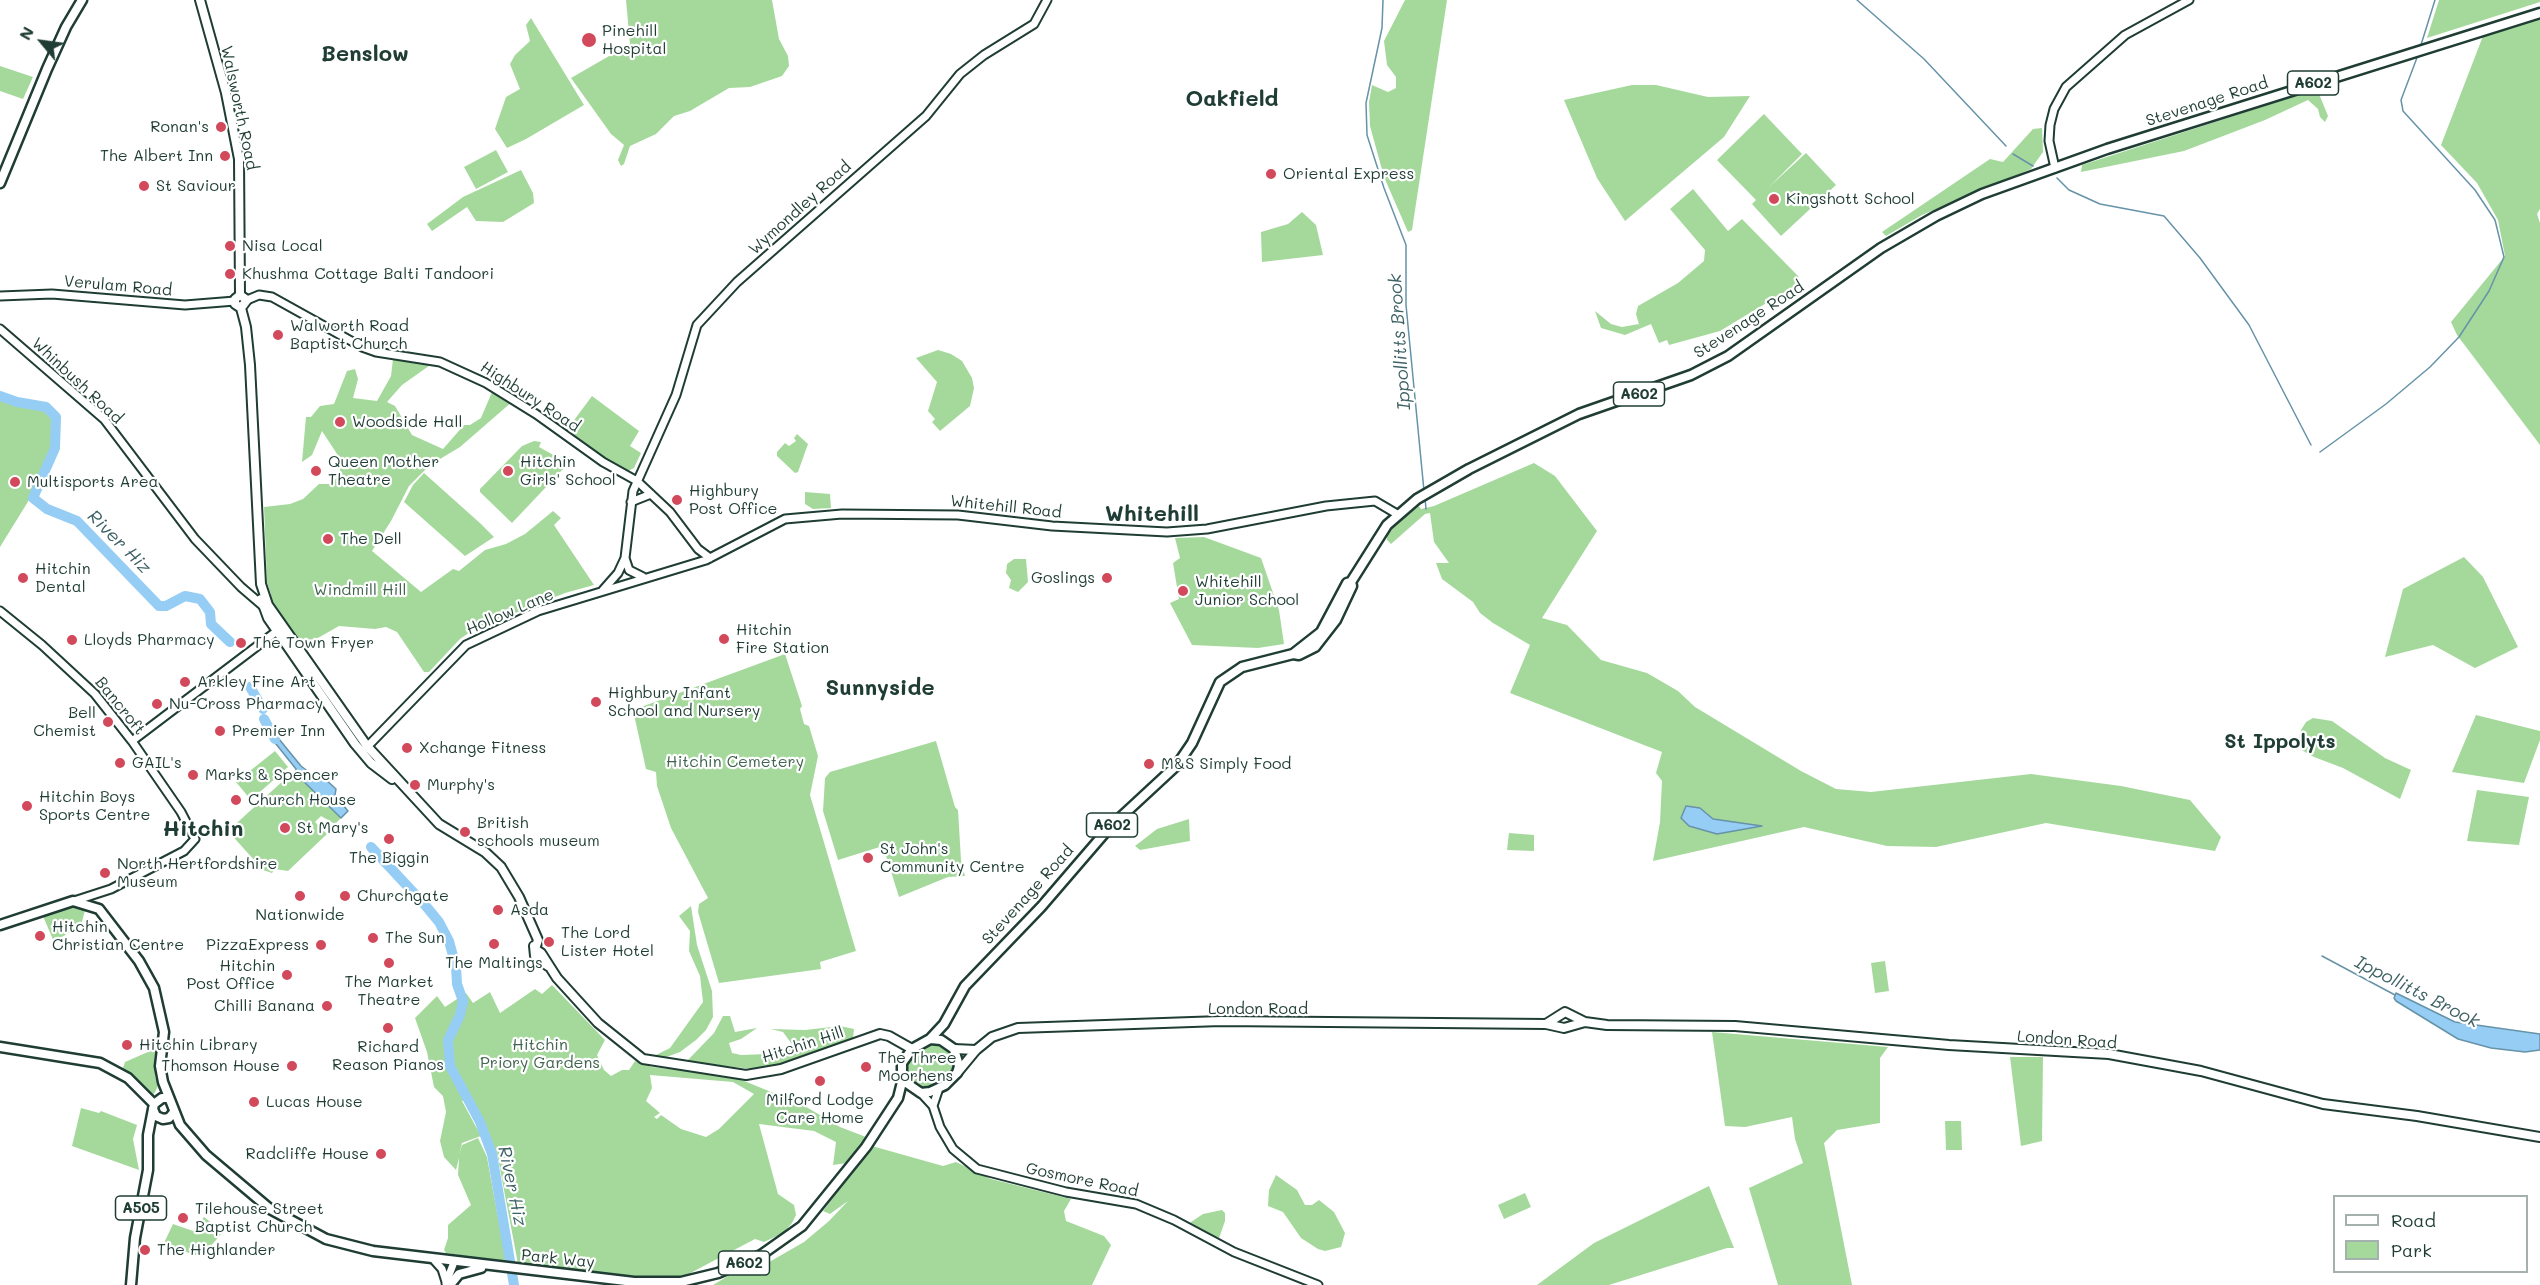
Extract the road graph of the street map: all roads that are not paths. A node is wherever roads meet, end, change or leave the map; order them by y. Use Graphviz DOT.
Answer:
graph roads {
  1 [pos="82,0"];
  2 [pos="200,0"];
  3 [pos="1047,0"];
  4 [pos="2189,0"];
  5 [pos="2540,13"];
  6 [pos="2055,168"];
  7 [pos="0,183"];
  8 [pos="0,296"];
  9 [pos="240,299"];
  10 [pos="0,329"];
  11 [pos="641,472"];
  12 [pos="627,476"];
  13 [pos="637,481"];
  14 [pos="633,491"];
  15 [pos="651,494"];
  16 [pos="631,502"];
  17 [pos="1397,514"];
  18 [pos="698,549"];
  19 [pos="625,558"];
  20 [pos="710,558"];
  21 [pos="694,562"];
  22 [pos="260,568"];
  23 [pos="643,577"];
  24 [pos="259,584"];
  25 [pos="619,587"];
  26 [pos="603,590"];
  27 [pos="249,592"];
  28 [pos="262,605"];
  29 [pos="0,611"];
  30 [pos="280,629"];
  31 [pos="132,741"];
  32 [pos="364,749"];
  33 [pos="103,893"];
  34 [pos="73,902"];
  35 [pos="99,909"];
  36 [pos="0,925"];
  37 [pos="1571,1014"];
  38 [pos="1557,1018"];
  39 [pos="1585,1022"];
  40 [pos="944,1024"];
  41 [pos="1545,1024"];
  42 [pos="1571,1025"];
  43 [pos="1560,1026"];
  44 [pos="930,1039"];
  45 [pos="898,1042"];
  46 [pos="945,1042"];
  47 [pos="0,1047"];
  48 [pos="912,1049"];
  49 [pos="954,1049"];
  50 [pos="976,1050"];
  51 [pos="905,1058"];
  52 [pos="957,1073"];
  53 [pos="903,1078"];
  54 [pos="939,1088"];
  55 [pos="917,1091"];
  56 [pos="168,1098"];
  57 [pos="898,1098"];
  58 [pos="933,1106"];
  59 [pos="154,1107"];
  60 [pos="174,1112"];
  61 [pos="163,1119"];
  62 [pos="180,1125"];
  63 [pos="149,1131"];
  64 [pos="2540,1137"];
  65 [pos="434,1260"];
  66 [pos="454,1262"];
  67 [pos="497,1267"];
  68 [pos="448,1284"];
  69 [pos="131,1285"];
  70 [pos="1318,1285"];
  1 -- 7 [label="main road"];
  2 -- 9 [label="main road, Walsworth Road"];
  3 -- 11 [label="street, Wymondley Road"];
  4 -- 6 [label="street"];
  5 -- 6 [label="main road, Stevenage Road / A602"];
  6 -- 17 [label="main road, Stevenage Road / A602"];
  8 -- 9 [label="street, Verulam Road"];
  9 -- 12 [label="street, Highbury Road"];
  9 -- 22 [label="main road"];
  10 -- 27 [label="street, Whinbush Road"];
  11 -- 12 [label="street"];
  11 -- 13 [label="street, Wymondley Road"];
  12 -- 13 [label="street, Highbury Road"];
  12 -- 14 [label="street"];
  13 -- 14 [label="street, Wymondley Road"];
  13 -- 15 [label="street, Highbury Road"];
  14 -- 16 [label="street, Wymondley Road"];
  15 -- 16 [label="street"];
  15 -- 18 [label="street"];
  16 -- 19 [label="street"];
  17 -- 20 [label="street, Whitehill Road"];
  17 -- 40 [label="main road, Stevenage Road / A602"];
  18 -- 20 [label="street"];
  18 -- 21 [label="street"];
  19 -- 23 [label="street"];
  19 -- 26 [label="street"];
  20 -- 21 [label="street, Whitehill Road"];
  21 -- 23 [label="street, Whitehill Road"];
  22 -- 24 [label="main road"];
  22 -- 30 [label="main road"];
  23 -- 25 [label="street, Whitehill Road"];
  24 -- 27 [label="street"];
  24 -- 28 [label="main road"];
  25 -- 26 [label="street, Hollow Lane"];
  26 -- 32 [label="street, Hollow Lane"];
  27 -- 28 [label="street, Whinbush Road"];
  28 -- 30 [label="main road"];
  29 -- 31 [label="street, Bancroft"];
  30 -- 31 [label="street"];
  30 -- 32 [label="main road"];
  31 -- 33 [label="street, Bancroft"];
  32 -- 45 [label="main road, Hitchin Hill"];
  33 -- 34 [label="street"];
  33 -- 35 [label="street"];
  34 -- 35 [label="main road"];
  34 -- 36 [label="main road"];
  35 -- 56 [label="main road"];
  37 -- 38 [label="main road, London Road"];
  37 -- 39 [label="main road, London Road"];
  37 -- 42 [label="main road"];
  38 -- 41 [label="main road, London Road"];
  38 -- 43 [label="main road"];
  39 -- 42 [label="main road, London Road"];
  39 -- 64 [label="main road, London Road"];
  40 -- 44 [label="main road, Stevenage Road / A602"];
  40 -- 46 [label="main road"];
  41 -- 43 [label="main road, London Road"];
  41 -- 50 [label="main road, London Road"];
  42 -- 43 [label="main road, London Road"];
  44 -- 46 [label="main road"];
  44 -- 48 [label="main road"];
  45 -- 48 [label="main road, Hitchin Hill"];
  45 -- 51 [label="main road"];
  46 -- 49 [label="main road"];
  47 -- 59 [label="main road"];
  48 -- 51 [label="main road"];
  49 -- 50 [label="main road"];
  49 -- 52 [label="main road"];
  50 -- 52 [label="main road, London Road"];
  51 -- 53 [label="main road"];
  52 -- 54 [label="main road"];
  53 -- 55 [label="main road"];
  53 -- 57 [label="main road, Park Way / A602"];
  54 -- 55 [label="main road"];
  54 -- 58 [label="street"];
  55 -- 57 [label="main road"];
  55 -- 58 [label="street, Gosmore Road"];
  56 -- 59 [label="main road"];
  56 -- 60 [label="main road"];
  57 -- 67 [label="main road, Park Way / A602"];
  58 -- 70 [label="street, Gosmore Road"];
  59 -- 61 [label="main road"];
  59 -- 63 [label="main road, A505"];
  60 -- 61 [label="main road"];
  60 -- 62 [label="main road, Park Way"];
  61 -- 62 [label="main road, Park Way"];
  61 -- 63 [label="main road"];
  62 -- 65 [label="main road, Park Way"];
  63 -- 69 [label="main road, A505"];
  65 -- 66 [label="main road, Park Way"];
  65 -- 68 [label="street"];
  66 -- 67 [label="main road, Park Way"];
  66 -- 68 [label="street"];
  67 -- 68 [label="main road"];
}
